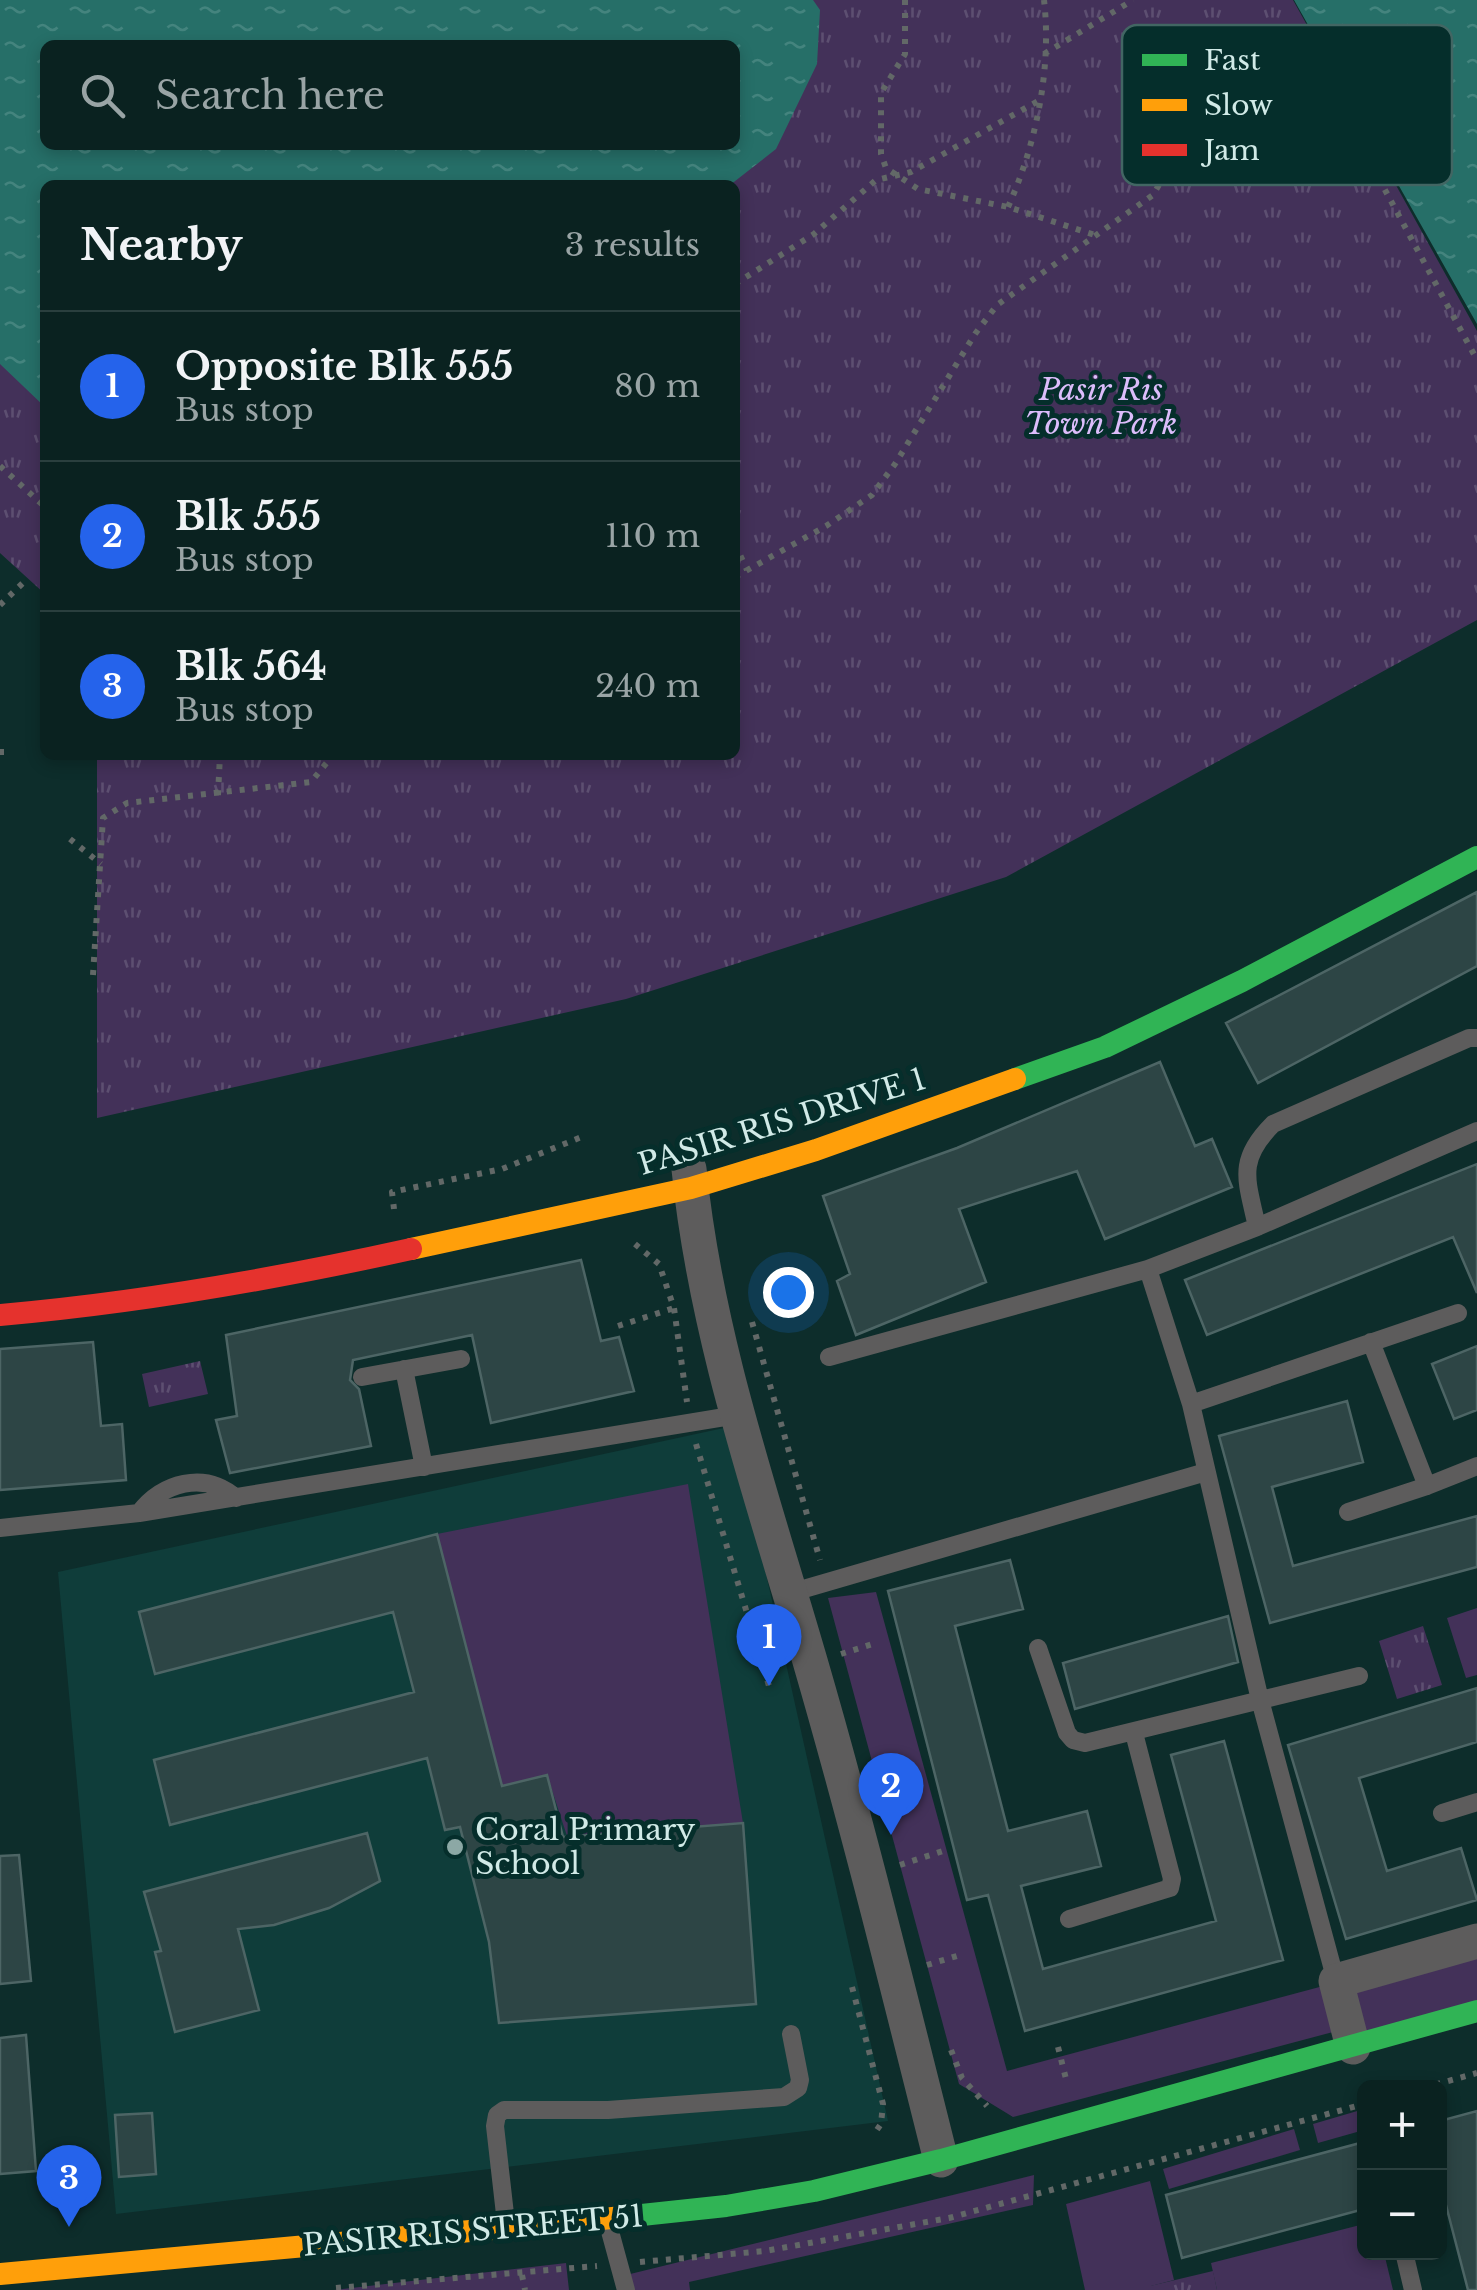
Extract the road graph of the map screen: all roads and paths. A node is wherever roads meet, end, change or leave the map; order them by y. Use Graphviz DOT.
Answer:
graph roads {
  1 [pos="906,0"];
  2 [pos="1044,0"];
  3 [pos="1133,0"];
  4 [pos="1044,54"];
  5 [pos="1040,100"];
  6 [pos="893,174"];
  7 [pos="1159,185"];
  8 [pos="1382,185"];
  9 [pos="1008,207"];
  10 [pos="1095,235"];
  11 [pos="740,281"];
  12 [pos="1477,360"];
  13 [pos="0,466"];
  14 [pos="40,503"];
  15 [pos="740,555"];
  16 [pos="747,570"];
  17 [pos="740,574"];
  18 [pos="24,582"];
  19 [pos="0,605"];
  20 [pos="220,760"];
  21 [pos="330,760"];
  22 [pos="218,795"];
  23 [pos="1477,833"];
  24 [pos="70,839"];
  25 [pos="1477,858"];
  26 [pos="102,864"];
  27 [pos="93,975"];
  28 [pos="1477,1038"];
  29 [pos="829,1121"];
  30 [pos="1477,1131"];
  31 [pos="584,1136"];
  32 [pos="689,1168"];
  33 [pos="396,1218"];
  34 [pos="1257,1227"];
  35 [pos="623,1234"];
  36 [pos="1148,1269"];
  37 [pos="674,1308"];
  38 [pos="1458,1313"];
  39 [pos="0,1315"];
  40 [pos="618,1326"];
  41 [pos="1371,1342"];
  42 [pos="828,1358"];
  43 [pos="461,1359"];
  44 [pos="404,1370"];
  45 [pos="362,1377"];
  46 [pos="1191,1404"];
  47 [pos="737,1415"];
  48 [pos="690,1423"];
  49 [pos="1477,1466"];
  50 [pos="424,1467"];
  51 [pos="1206,1472"];
  52 [pos="1427,1486"];
  53 [pos="1348,1512"];
  54 [pos="0,1528"];
  55 [pos="790,1593"];
  56 [pos="1038,1648"];
  57 [pos="1359,1676"];
  58 [pos="768,1686"];
  59 [pos="1260,1700"];
  60 [pos="1134,1733"];
  61 [pos="1477,1802"];
  62 [pos="1442,1813"];
  63 [pos="946,1850"];
  64 [pos="898,1866"];
  65 [pos="1069,1919"];
  66 [pos="1477,1941"];
  67 [pos="960,1955"];
  68 [pos="927,1965"];
  69 [pos="1336,1981"];
  70 [pos="852,1987"];
  71 [pos="1477,2011"];
  72 [pos="791,2034"];
  73 [pos="1354,2046"];
  74 [pos="1477,2073"];
  75 [pos="1447,2081"];
  76 [pos="991,2109"];
  77 [pos="932,2124"];
  78 [pos="941,2160"];
  79 [pos="606,2219"];
  80 [pos="506,2228"];
  81 [pos="1406,2260"];
  82 [pos="0,2274"];
  83 [pos="522,2274"];
  84 [pos="525,2290"];
  85 [pos="626,2290"];
  86 [pos="1413,2290"];
  1 -- 6 [label="path"];
  2 -- 4 [label="path"];
  3 -- 4 [label="path"];
  4 -- 5 [label="path"];
  5 -- 6 [label="path"];
  5 -- 9 [label="path"];
  6 -- 9 [label="path"];
  6 -- 11 [label="path"];
  7 -- 10 [label="path"];
  8 -- 12 [label="path"];
  9 -- 10 [label="path"];
  10 -- 16 [label="path"];
  13 -- 14 [label="path"];
  15 -- 16 [label="path"];
  16 -- 17 [label="path"];
  18 -- 19 [label="path"];
  20 -- 22 [label="path"];
  21 -- 22 [label="path"];
  22 -- 26 [label="path"];
  23 -- 29 [label="main road, PASIR RIS DRIVE 1"];
  24 -- 26 [label="path"];
  25 -- 32 [label="main road, PASIR RIS DRIVE 1"];
  26 -- 27 [label="path"];
  28 -- 34 [label="lane"];
  30 -- 34 [label="lane"];
  31 -- 33 [label="path"];
  32 -- 39 [label="main road, PASIR RIS DRIVE 1"];
  32 -- 47 [label="street"];
  34 -- 36 [label="lane"];
  35 -- 37 [label="path"];
  36 -- 42 [label="lane"];
  36 -- 46 [label="lane"];
  37 -- 40 [label="path"];
  37 -- 48 [label="path"];
  38 -- 41 [label="lane"];
  41 -- 46 [label="lane"];
  41 -- 52 [label="lane"];
  43 -- 44 [label="lane"];
  44 -- 45 [label="lane"];
  44 -- 50 [label="lane"];
  46 -- 51 [label="lane"];
  47 -- 48 [label="lane"];
  47 -- 55 [label="street"];
  48 -- 50 [label="lane"];
  48 -- 58 [label="path"];
  49 -- 52 [label="lane"];
  50 -- 54 [label="lane"];
  51 -- 55 [label="lane"];
  51 -- 59 [label="lane"];
  52 -- 53 [label="lane"];
  55 -- 77 [label="street"];
  56 -- 60 [label="lane"];
  57 -- 59 [label="lane"];
  59 -- 60 [label="lane"];
  59 -- 69 [label="lane"];
  60 -- 65 [label="lane"];
  61 -- 62 [label="lane"];
  63 -- 64 [label="path"];
  66 -- 69 [label="street"];
  67 -- 68 [label="path"];
  69 -- 73 [label="street"];
  70 -- 77 [label="path"];
  71 -- 73 [label="main road, PASIR RIS STREET 51"];
  72 -- 80 [label="lane"];
  73 -- 78 [label="main road, PASIR RIS STREET 51"];
  74 -- 75 [label="path"];
  76 -- 77 [label="path"];
  77 -- 78 [label="street"];
  78 -- 79 [label="main road, PASIR RIS STREET 51"];
  79 -- 80 [label="main road, PASIR RIS STREET 51"];
  79 -- 85 [label="lane"];
  80 -- 82 [label="main road, PASIR RIS STREET 51"];
  81 -- 86 [label="lane"];
  83 -- 84 [label="path"];
}
